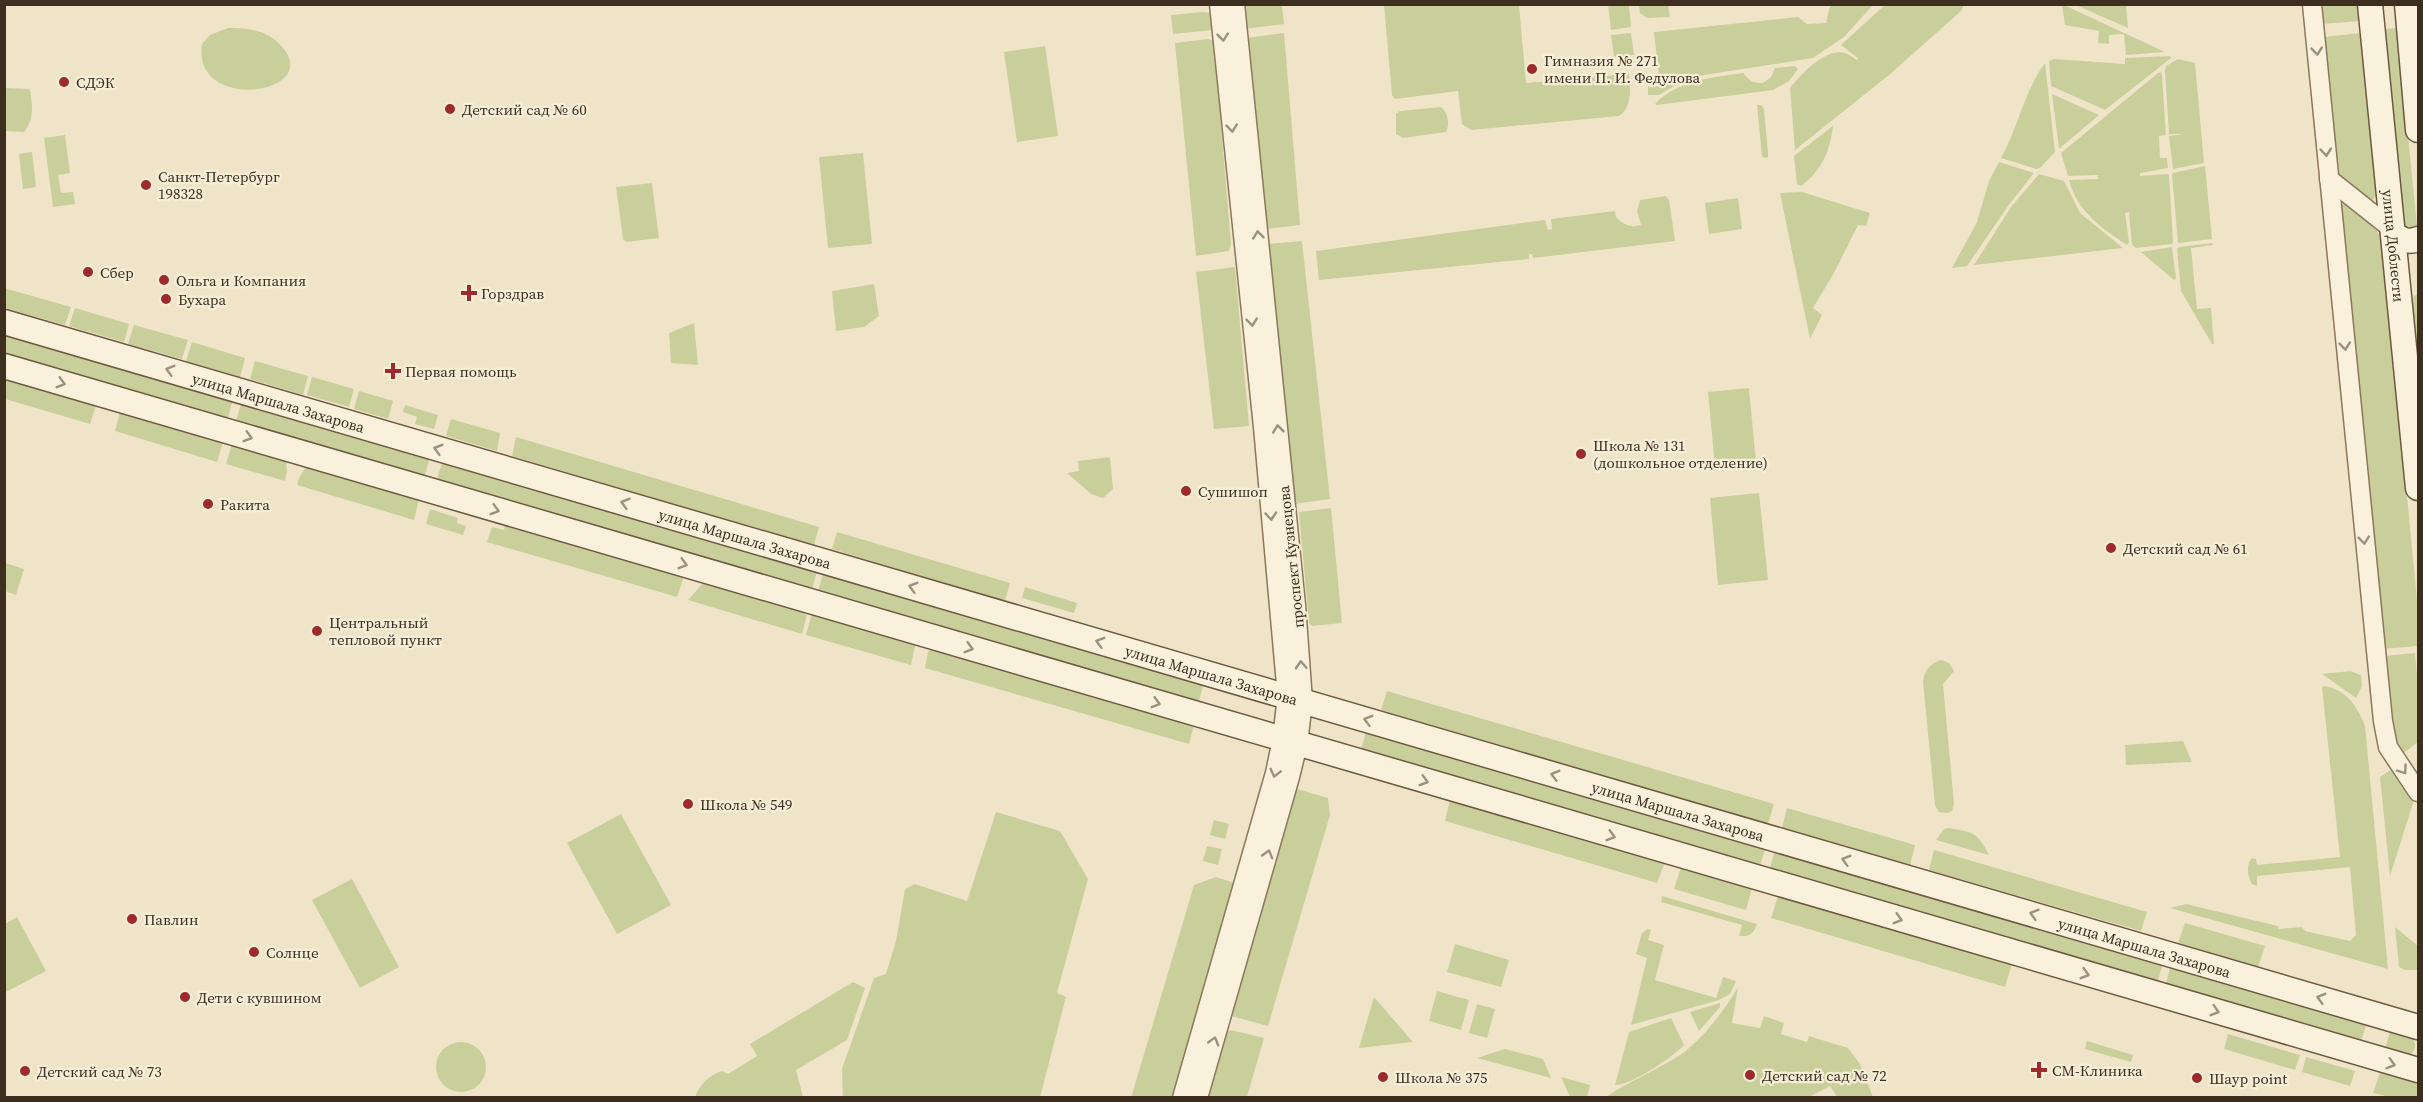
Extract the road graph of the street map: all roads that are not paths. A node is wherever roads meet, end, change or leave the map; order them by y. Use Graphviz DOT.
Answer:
graph roads {
  1 [pos="1219,4"];
  2 [pos="1235,4"];
  3 [pos="2312,4"];
  4 [pos="2370,4"];
  5 [pos="2407,4"];
  6 [pos="2418,130"];
  7 [pos="2329,179"];
  8 [pos="2392,231"];
  9 [pos="2418,238"];
  10 [pos="2409,292"];
  11 [pos="4,322"];
  12 [pos="4,366"];
  13 [pos="2418,488"];
  14 [pos="1295,699"];
  15 [pos="1290,742"];
  16 [pos="2418,792"];
  17 [pos="2418,1027"];
  18 [pos="2418,1070"];
  19 [pos="1182,1098"];
  20 [pos="1198,1098"];
  1 -- 14 [label="street, проспект Кузнецова, one-way"];
  14 -- 2 [label="street, проспект Кузнецова, one-way"];
  3 -- 7 [label="street, one-way"];
  4 -- 8 [label="street, улица Доблести"];
  5 -- 6 [label="street"];
  7 -- 8 [label="street"];
  7 -- 16 [label="street, one-way"];
  8 -- 9 [label="street"];
  8 -- 10 [label="street, улица Доблести"];
  10 -- 13 [label="street, улица Доблести"];
  14 -- 11 [label="street, улица Маршала Захарова, one-way"];
  12 -- 15 [label="street, one-way"];
  14 -- 15 [label="street, проспект Кузнецова"];
  17 -- 14 [label="street, улица Маршала Захарова, one-way"];
  15 -- 18 [label="street, one-way"];
  15 -- 19 [label="street, проспект Кузнецова, one-way"];
  20 -- 15 [label="street, проспект Кузнецова, one-way"];
}
